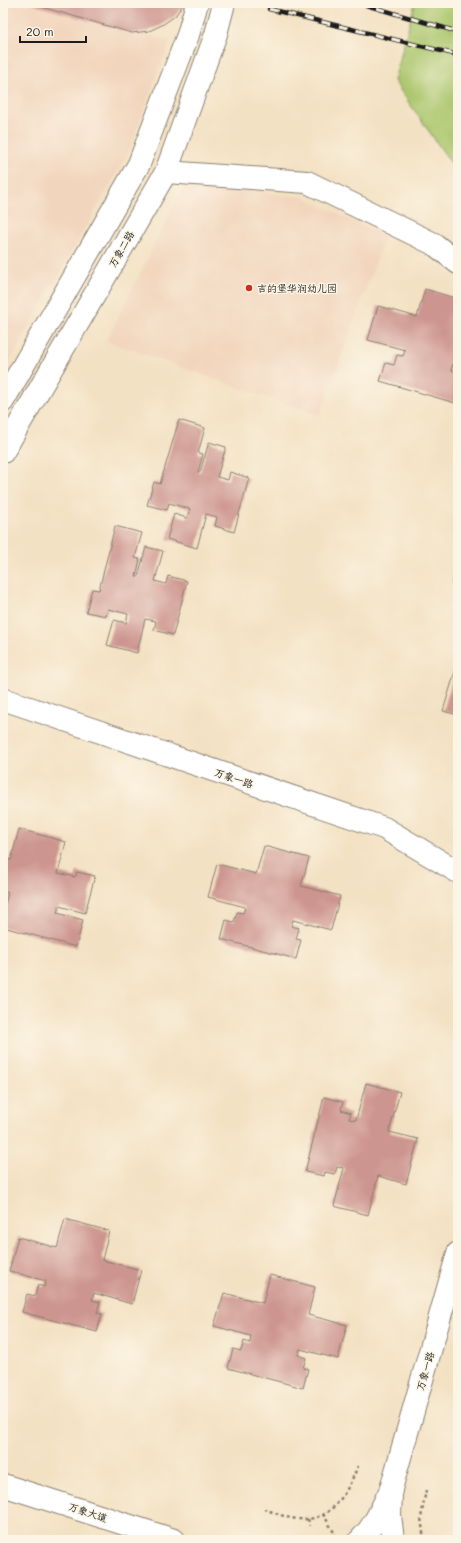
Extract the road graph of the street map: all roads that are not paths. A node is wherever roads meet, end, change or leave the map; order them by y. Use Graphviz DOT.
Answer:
graph roads {
  1 [pos="197,3"];
  2 [pos="224,3"];
  3 [pos="166,172"];
  4 [pos="458,263"];
  5 [pos="3,401"];
  6 [pos="3,452"];
  7 [pos="8,700"];
  8 [pos="458,872"];
  9 [pos="458,1253"];
  10 [pos="3,1485"];
  11 [pos="392,1490"];
  12 [pos="173,1539"];
  13 [pos="360,1540"];
  14 [pos="393,1540"];
  1 -- 5 [label="street"];
  2 -- 3 [label="street, 万象二路"];
  3 -- 4 [label="street"];
  3 -- 6 [label="street, 万象二路"];
  7 -- 8 [label="street, 万象一路"];
  9 -- 11 [label="street, 万象一路"];
  10 -- 12 [label="street, 万象大道"];
  11 -- 13 [label="street"];
  11 -- 14 [label="street"];
}
